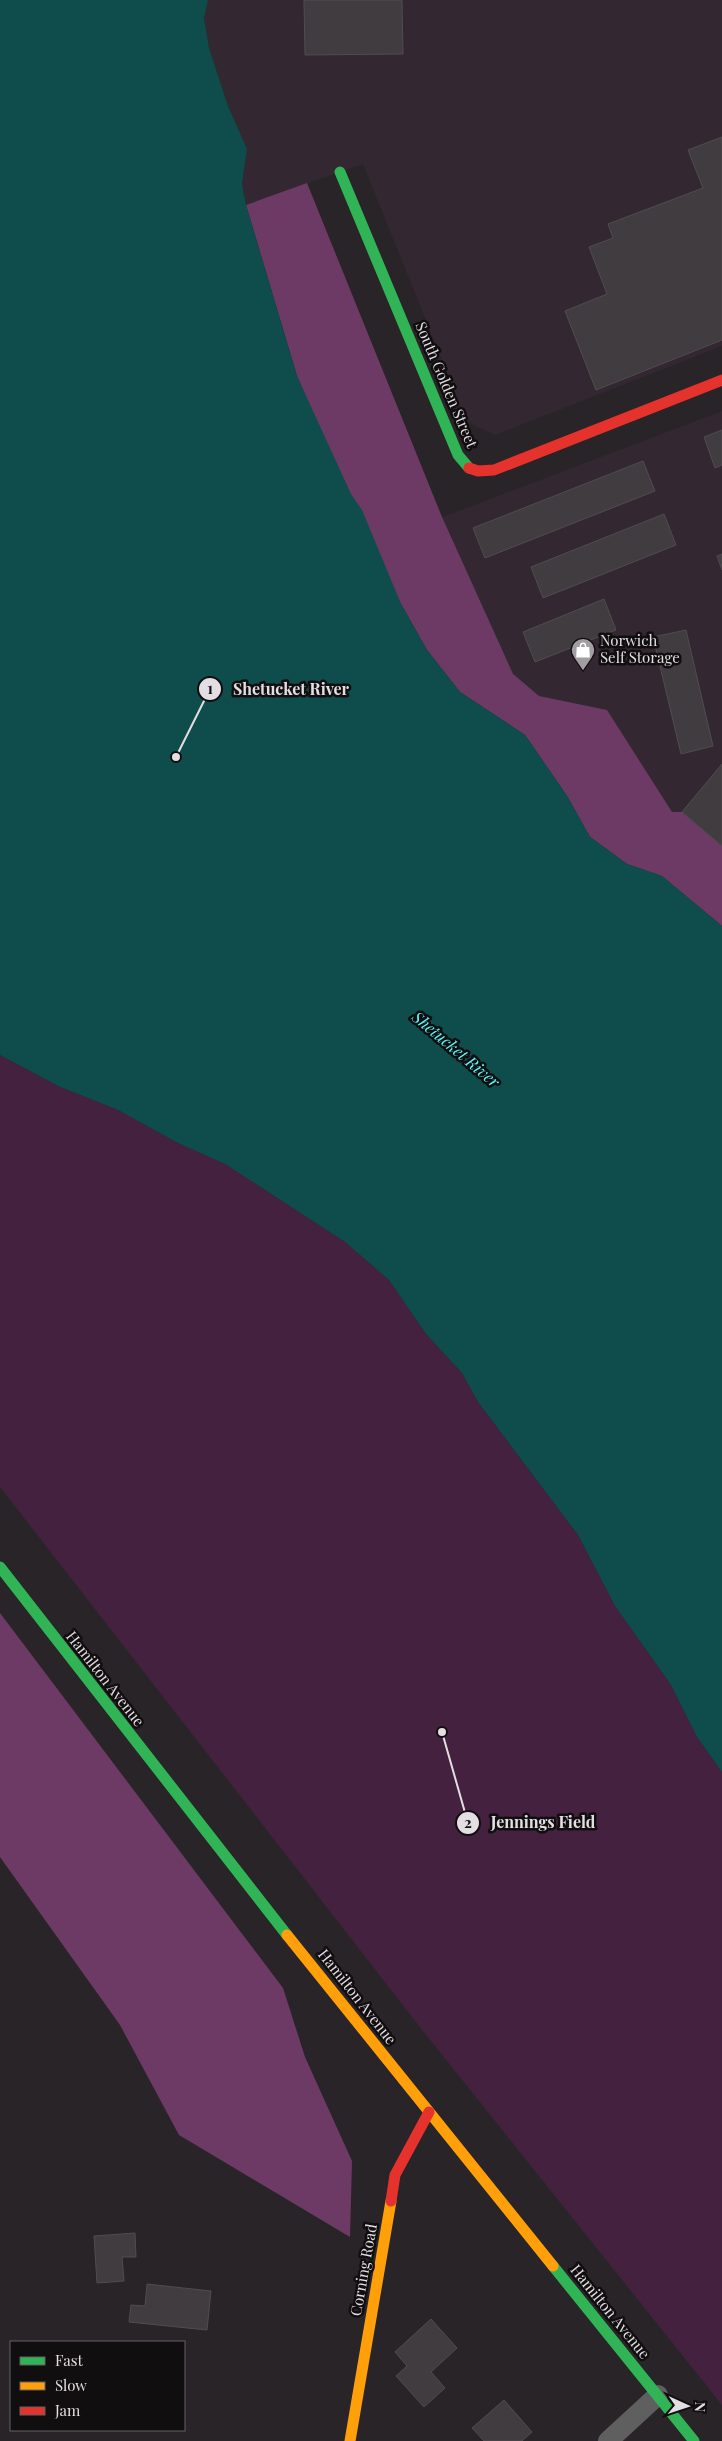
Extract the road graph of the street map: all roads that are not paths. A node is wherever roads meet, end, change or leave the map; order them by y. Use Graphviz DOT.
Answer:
graph roads {
  1 [pos="340,172"];
  2 [pos="722,380"];
  3 [pos="0,1567"];
  4 [pos="429,2112"];
  5 [pos="658,2395"];
  6 [pos="350,2441"];
  7 [pos="608,2441"];
  8 [pos="694,2441"];
  1 -- 2 [label="main road, South Golden Street"];
  3 -- 4 [label="main road, Hamilton Avenue"];
  4 -- 5 [label="main road, Hamilton Avenue"];
  4 -- 6 [label="main road, Corning Road"];
  5 -- 7 [label="lane"];
  5 -- 8 [label="main road, Hamilton Avenue"];
}
